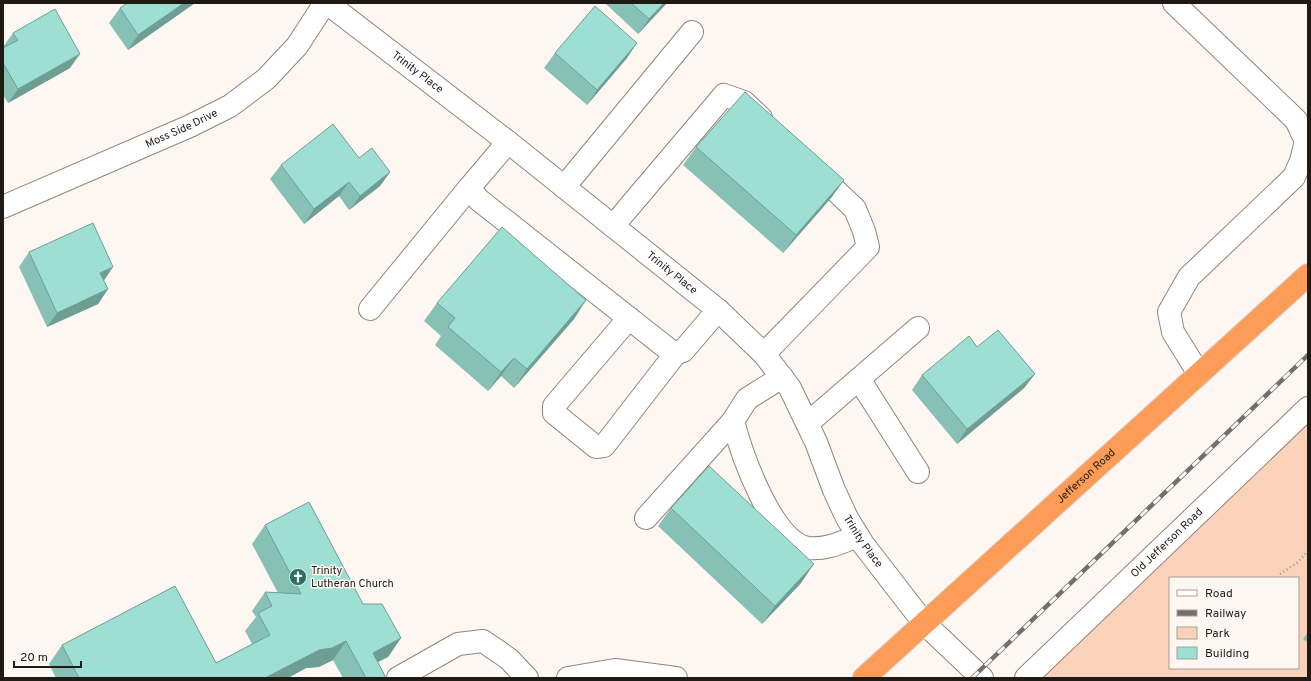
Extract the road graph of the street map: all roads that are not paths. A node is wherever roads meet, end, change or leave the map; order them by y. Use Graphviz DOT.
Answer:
graph roads {
  1 [pos="326,3"];
  2 [pos="1174,3"];
  3 [pos="692,32"];
  4 [pos="777,134"];
  5 [pos="508,142"];
  6 [pos="800,156"];
  7 [pos="564,187"];
  8 [pos="469,188"];
  9 [pos="3,207"];
  10 [pos="613,226"];
  11 [pos="1308,274"];
  12 [pos="370,309"];
  13 [pos="718,310"];
  14 [pos="628,318"];
  15 [pos="918,328"];
  16 [pos="676,353"];
  17 [pos="764,354"];
  18 [pos="1199,374"];
  19 [pos="782,377"];
  20 [pos="859,379"];
  21 [pos="1308,408"];
  22 [pos="733,421"];
  23 [pos="808,424"];
  24 [pos="918,472"];
  25 [pos="646,518"];
  26 [pos="858,536"];
  27 [pos="924,623"];
  28 [pos="398,678"];
  29 [pos="527,678"];
  30 [pos="568,678"];
  31 [pos="676,678"];
  32 [pos="864,678"];
  33 [pos="982,678"];
  34 [pos="1026,678"];
  1 -- 5 [label="street, Trinity Place"];
  1 -- 9 [label="street, Moss Side Drive"];
  2 -- 18 [label="street"];
  3 -- 7 [label="street"];
  4 -- 10 [label="street"];
  5 -- 7 [label="street, Trinity Place"];
  5 -- 8 [label="street"];
  6 -- 17 [label="street"];
  7 -- 10 [label="street, Trinity Place"];
  8 -- 12 [label="street"];
  8 -- 14 [label="street"];
  10 -- 13 [label="street, Trinity Place"];
  11 -- 18 [label="highway, Jefferson Road"];
  13 -- 16 [label="street"];
  13 -- 17 [label="street, Trinity Place"];
  14 -- 16 [label="street"];
  14 -- 16 [label="street"];
  15 -- 20 [label="street"];
  17 -- 19 [label="street, Trinity Place"];
  18 -- 27 [label="highway, Jefferson Road"];
  19 -- 22 [label="street"];
  19 -- 23 [label="street, Trinity Place"];
  20 -- 23 [label="street"];
  20 -- 24 [label="street"];
  21 -- 34 [label="street, Old Jefferson Road"];
  22 -- 25 [label="street"];
  22 -- 26 [label="street"];
  23 -- 26 [label="street, Trinity Place"];
  26 -- 27 [label="street, Trinity Place"];
  27 -- 32 [label="highway, Jefferson Road"];
  27 -- 33 [label="street, Trinity Place"];
  28 -- 29 [label="street"];
  30 -- 31 [label="street"];
}
